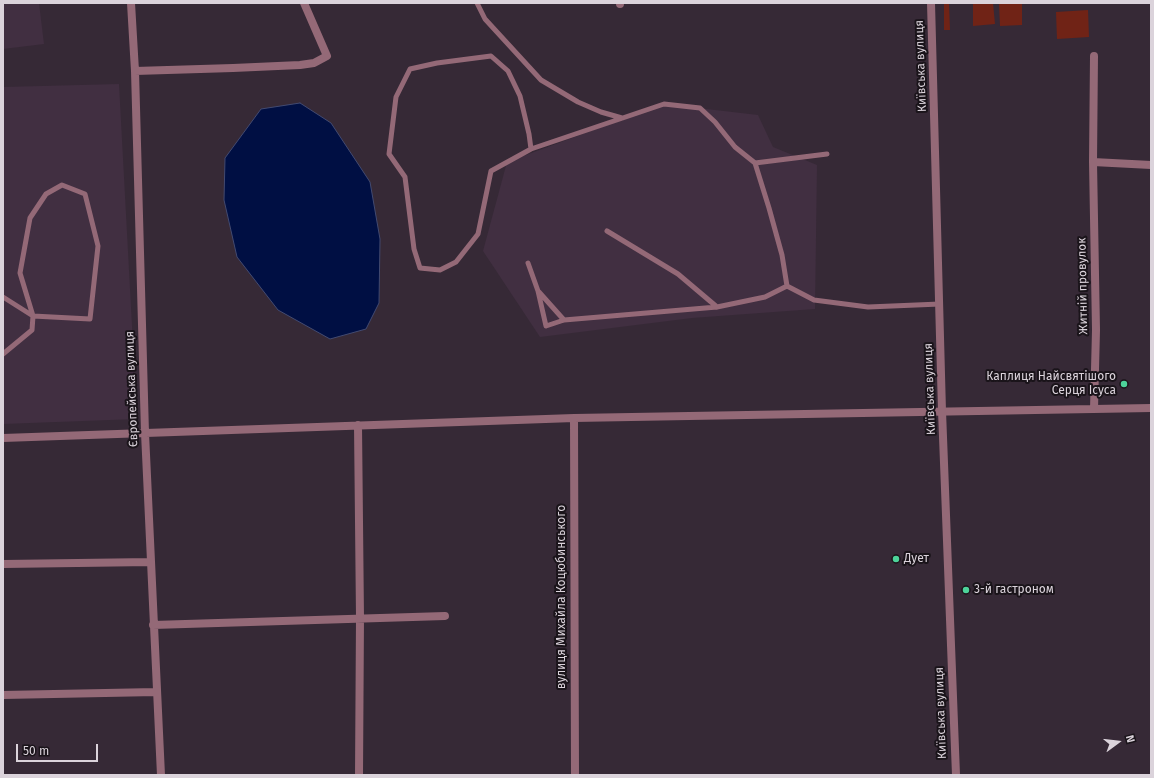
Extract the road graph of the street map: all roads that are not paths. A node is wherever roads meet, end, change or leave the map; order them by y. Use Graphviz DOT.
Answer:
graph roads {
  1 [pos="131,3"];
  2 [pos="304,3"];
  3 [pos="477,3"];
  4 [pos="931,3"];
  5 [pos="1094,56"];
  6 [pos="135,71"];
  7 [pos="622,118"];
  8 [pos="531,149"];
  9 [pos="827,154"];
  10 [pos="1093,162"];
  11 [pos="755,163"];
  12 [pos="1151,165"];
  13 [pos="607,231"];
  14 [pos="528,263"];
  15 [pos="787,286"];
  16 [pos="538,291"];
  17 [pos="3,297"];
  18 [pos="940,304"];
  19 [pos="717,306"];
  20 [pos="33,316"];
  21 [pos="564,320"];
  22 [pos="3,354"];
  23 [pos="1151,408"];
  24 [pos="1094,409"];
  25 [pos="942,411"];
  26 [pos="574,418"];
  27 [pos="358,425"];
  28 [pos="145,433"];
  29 [pos="3,438"];
  30 [pos="151,562"];
  31 [pos="3,564"];
  32 [pos="445,616"];
  33 [pos="360,618"];
  34 [pos="153,625"];
  35 [pos="156,692"];
  36 [pos="3,695"];
  37 [pos="161,775"];
  38 [pos="359,775"];
  39 [pos="575,775"];
  40 [pos="956,775"];
  1 -- 6 [label="street, Європейська вулиця"];
  2 -- 6 [label="street"];
  3 -- 7 [label="lane"];
  4 -- 18 [label="street, Київська вулиця"];
  5 -- 10 [label="street, Житній провулок"];
  6 -- 28 [label="street, Європейська вулиця"];
  7 -- 8 [label="lane"];
  7 -- 11 [label="lane"];
  8 -- 8 [label="lane"];
  9 -- 11 [label="lane"];
  10 -- 12 [label="street"];
  10 -- 24 [label="street, Житній провулок"];
  11 -- 15 [label="lane"];
  13 -- 19 [label="lane"];
  14 -- 16 [label="lane"];
  15 -- 18 [label="lane"];
  15 -- 19 [label="lane"];
  16 -- 21 [label="lane"];
  16 -- 21 [label="lane"];
  17 -- 20 [label="lane"];
  18 -- 25 [label="street, Київська вулиця"];
  19 -- 21 [label="lane"];
  20 -- 20 [label="lane"];
  20 -- 22 [label="lane"];
  23 -- 24 [label="street"];
  24 -- 25 [label="street"];
  25 -- 26 [label="street"];
  25 -- 40 [label="street, Київська вулиця"];
  26 -- 27 [label="street"];
  26 -- 39 [label="street, вулиця Михайла Коцюбинського"];
  27 -- 28 [label="street"];
  27 -- 33 [label="street"];
  28 -- 29 [label="street"];
  28 -- 30 [label="street, Європейська вулиця"];
  30 -- 31 [label="street"];
  30 -- 34 [label="street, Європейська вулиця"];
  32 -- 33 [label="street"];
  33 -- 34 [label="street"];
  33 -- 38 [label="street"];
  34 -- 35 [label="street, Європейська вулиця"];
  35 -- 36 [label="street"];
  35 -- 37 [label="street, Європейська вулиця"];
}
